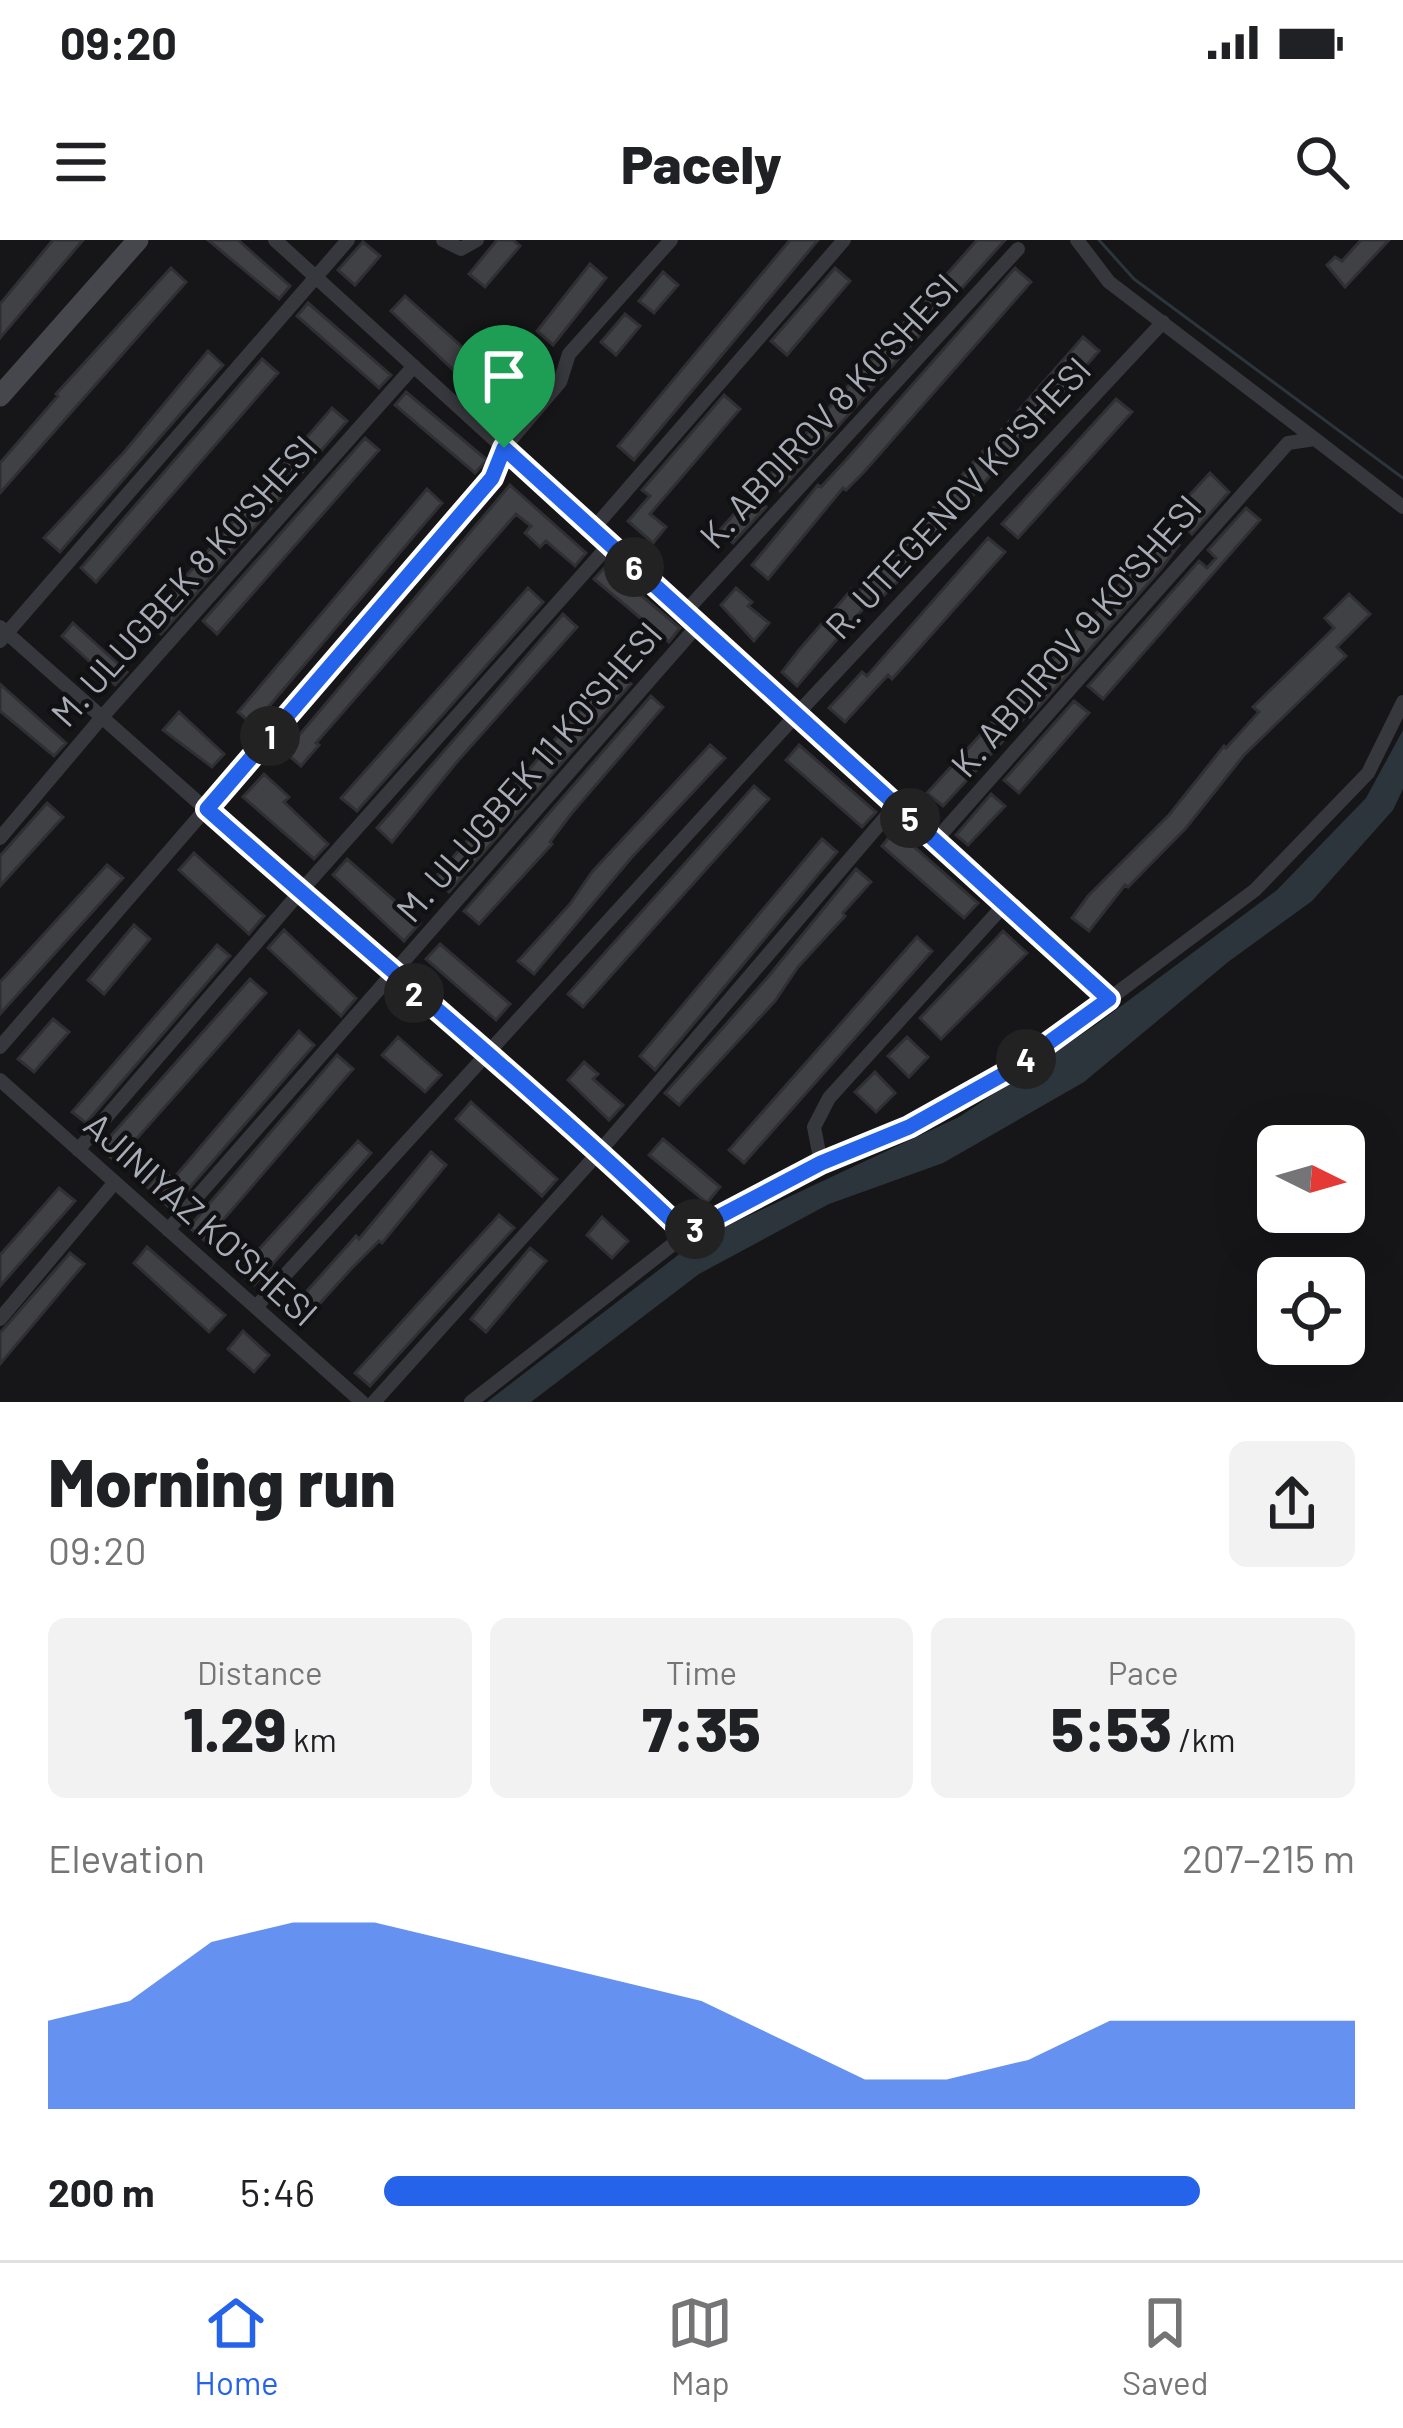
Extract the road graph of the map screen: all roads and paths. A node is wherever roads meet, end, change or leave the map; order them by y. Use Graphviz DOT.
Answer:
graph roads {
  1 [pos="138,240"];
  2 [pos="275,240"];
  3 [pos="349,240"];
  4 [pos="442,240"];
  5 [pos="476,240"];
  6 [pos="671,240"];
  7 [pos="844,240"];
  8 [pos="1077,240"];
  9 [pos="1018,249"];
  10 [pos="316,277"];
  11 [pos="1162,322"];
  12 [pos="414,366"];
  13 [pos="0,396"];
  14 [pos="1315,439"];
  15 [pos="504,448"];
  16 [pos="1403,507"];
  17 [pos="593,530"];
  18 [pos="609,545"];
  19 [pos="685,612"];
  20 [pos="698,626"];
  21 [pos="2,634"];
  22 [pos="1403,703"];
  23 [pos="796,714"];
  24 [pos="103,716"];
  25 [pos="896,806"];
  26 [pos="207,809"];
  27 [pos="0,838"];
  28 [pos="935,842"];
  29 [pos="300,892"];
  30 [pos="1005,904"];
  31 [pos="392,974"];
  32 [pos="1109,999"];
  33 [pos="0,1046"];
  34 [pos="488,1055"];
  35 [pos="2,1087"];
  36 [pos="78,1150"];
  37 [pos="600,1151"];
  38 [pos="821,1163"];
  39 [pos="115,1183"];
  40 [pos="168,1230"];
  41 [pos="686,1234"];
  42 [pos="256,1307"];
  43 [pos="0,1319"];
  44 [pos="362,1402"];
  45 [pos="374,1402"];
  46 [pos="471,1402"];
  1 -- 13 [label="street"];
  2 -- 10 [label="street"];
  3 -- 10 [label="street"];
  4 -- 5 [label="street"];
  6 -- 15 [label="street"];
  7 -- 17 [label="street"];
  8 -- 11 [label="street"];
  9 -- 19 [label="street, K. ABDIROV 8 KO'SHESI"];
  10 -- 12 [label="street"];
  10 -- 21 [label="street"];
  11 -- 14 [label="street"];
  11 -- 23 [label="street, R. UTEGENOV KO'SHESI"];
  12 -- 15 [label="street"];
  12 -- 24 [label="street, M. ULUGBEK 8 KO'SHESI"];
  14 -- 16 [label="street"];
  14 -- 28 [label="street, K. ABDIROV 9 KO'SHESI"];
  15 -- 17 [label="street"];
  15 -- 26 [label="street"];
  17 -- 18 [label="street"];
  18 -- 19 [label="street"];
  18 -- 29 [label="street"];
  19 -- 20 [label="street"];
  20 -- 23 [label="street"];
  20 -- 31 [label="street, M. ULUGBEK 11 KO'SHESI"];
  21 -- 24 [label="street"];
  22 -- 32 [label="street"];
  23 -- 25 [label="street"];
  23 -- 34 [label="street, R. UTEGENOV KO'SHESI"];
  24 -- 26 [label="street"];
  24 -- 27 [label="street, M. ULUGBEK 8 KO'SHESI"];
  25 -- 28 [label="street"];
  25 -- 37 [label="street"];
  26 -- 29 [label="street"];
  26 -- 33 [label="street"];
  28 -- 30 [label="street"];
  29 -- 31 [label="street"];
  29 -- 36 [label="street"];
  30 -- 32 [label="street"];
  30 -- 38 [label="street"];
  31 -- 34 [label="street"];
  31 -- 40 [label="street, M. ULUGBEK 11 KO'SHESI"];
  32 -- 38 [label="street"];
  34 -- 37 [label="street"];
  34 -- 42 [label="street, R. UTEGENOV KO'SHESI"];
  35 -- 36 [label="street, AJINIYAZ KO'SHESI"];
  36 -- 39 [label="street, AJINIYAZ KO'SHESI"];
  37 -- 41 [label="street"];
  37 -- 45 [label="street"];
  38 -- 41 [label="street"];
  39 -- 40 [label="street, AJINIYAZ KO'SHESI"];
  39 -- 43 [label="street"];
  40 -- 42 [label="street, AJINIYAZ KO'SHESI"];
  41 -- 46 [label="street"];
  42 -- 44 [label="street, AJINIYAZ KO'SHESI"];
}
